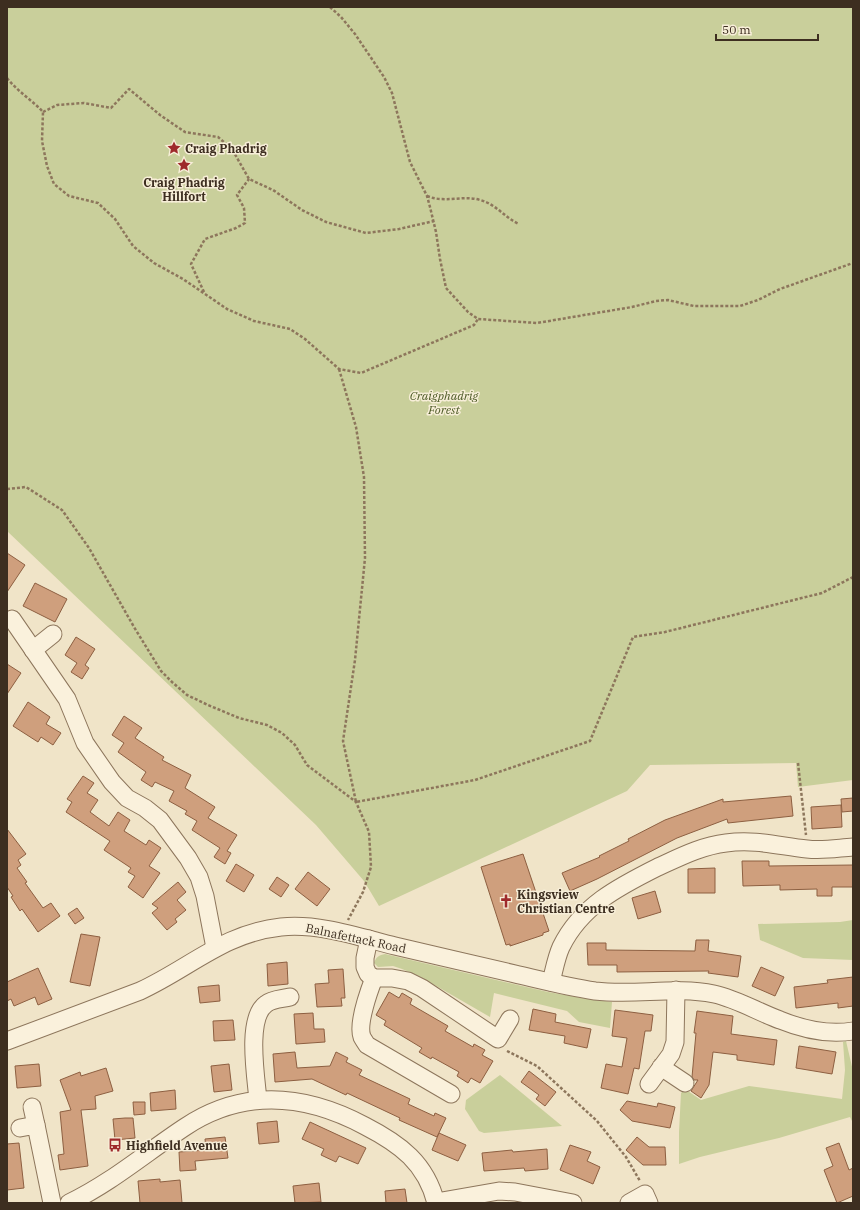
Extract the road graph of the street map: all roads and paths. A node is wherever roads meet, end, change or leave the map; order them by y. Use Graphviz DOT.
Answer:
graph roads {
  1 [pos="330,7"];
  2 [pos="7,78"];
  3 [pos="43,112"];
  4 [pos="249,180"];
  5 [pos="427,196"];
  6 [pos="434,221"];
  7 [pos="519,224"];
  8 [pos="853,263"];
  9 [pos="204,293"];
  10 [pos="478,319"];
  11 [pos="339,369"];
  12 [pos="7,489"];
  13 [pos="853,577"];
  14 [pos="12,619"];
  15 [pos="53,634"];
  16 [pos="33,650"];
  17 [pos="798,763"];
  18 [pos="356,802"];
  19 [pos="853,847"];
  20 [pos="808,849"];
  21 [pos="342,933"];
  22 [pos="369,939"];
  23 [pos="215,948"];
  24 [pos="374,978"];
  25 [pos="551,982"];
  26 [pos="676,990"];
  27 [pos="290,997"];
  28 [pos="510,1019"];
  29 [pos="853,1031"];
  30 [pos="498,1039"];
  31 [pos="7,1041"];
  32 [pos="661,1067"];
  33 [pos="685,1083"];
  34 [pos="650,1084"];
  35 [pos="451,1094"];
  36 [pos="258,1100"];
  37 [pos="32,1107"];
  38 [pos="647,1199"];
  39 [pos="52,1203"];
  40 [pos="69,1203"];
  41 [pos="436,1203"];
  42 [pos="574,1203"];
  43 [pos="629,1203"];
  1 -- 5 [label="path"];
  2 -- 3 [label="path"];
  3 -- 4 [label="path"];
  3 -- 9 [label="path"];
  4 -- 6 [label="path"];
  4 -- 9 [label="path"];
  5 -- 6 [label="path"];
  5 -- 7 [label="path"];
  6 -- 10 [label="path"];
  8 -- 10 [label="path"];
  9 -- 11 [label="path"];
  10 -- 11 [label="path"];
  11 -- 18 [label="path"];
  12 -- 18 [label="path"];
  13 -- 18 [label="path"];
  14 -- 16 [label="street"];
  15 -- 16 [label="street"];
  16 -- 23 [label="street"];
  17 -- 20 [label="path"];
  18 -- 21 [label="path"];
  19 -- 20 [label="street"];
  20 -- 25 [label="street"];
  21 -- 22 [label="street, Balnafettack Road"];
  21 -- 23 [label="street, Balnafettack Road"];
  22 -- 24 [label="street"];
  22 -- 25 [label="street, Balnafettack Road"];
  23 -- 31 [label="street, Balnafettack Road"];
  24 -- 30 [label="street"];
  24 -- 35 [label="street"];
  25 -- 26 [label="street, Balnafettack Road"];
  26 -- 29 [label="street, Balnafettack Road"];
  26 -- 32 [label="street"];
  27 -- 36 [label="street"];
  28 -- 30 [label="street"];
  30 -- 38 [label="path"];
  32 -- 33 [label="street"];
  32 -- 34 [label="street"];
  36 -- 40 [label="street"];
  36 -- 41 [label="street"];
  37 -- 39 [label="street"];
  38 -- 43 [label="street"];
  41 -- 42 [label="street"];
}
